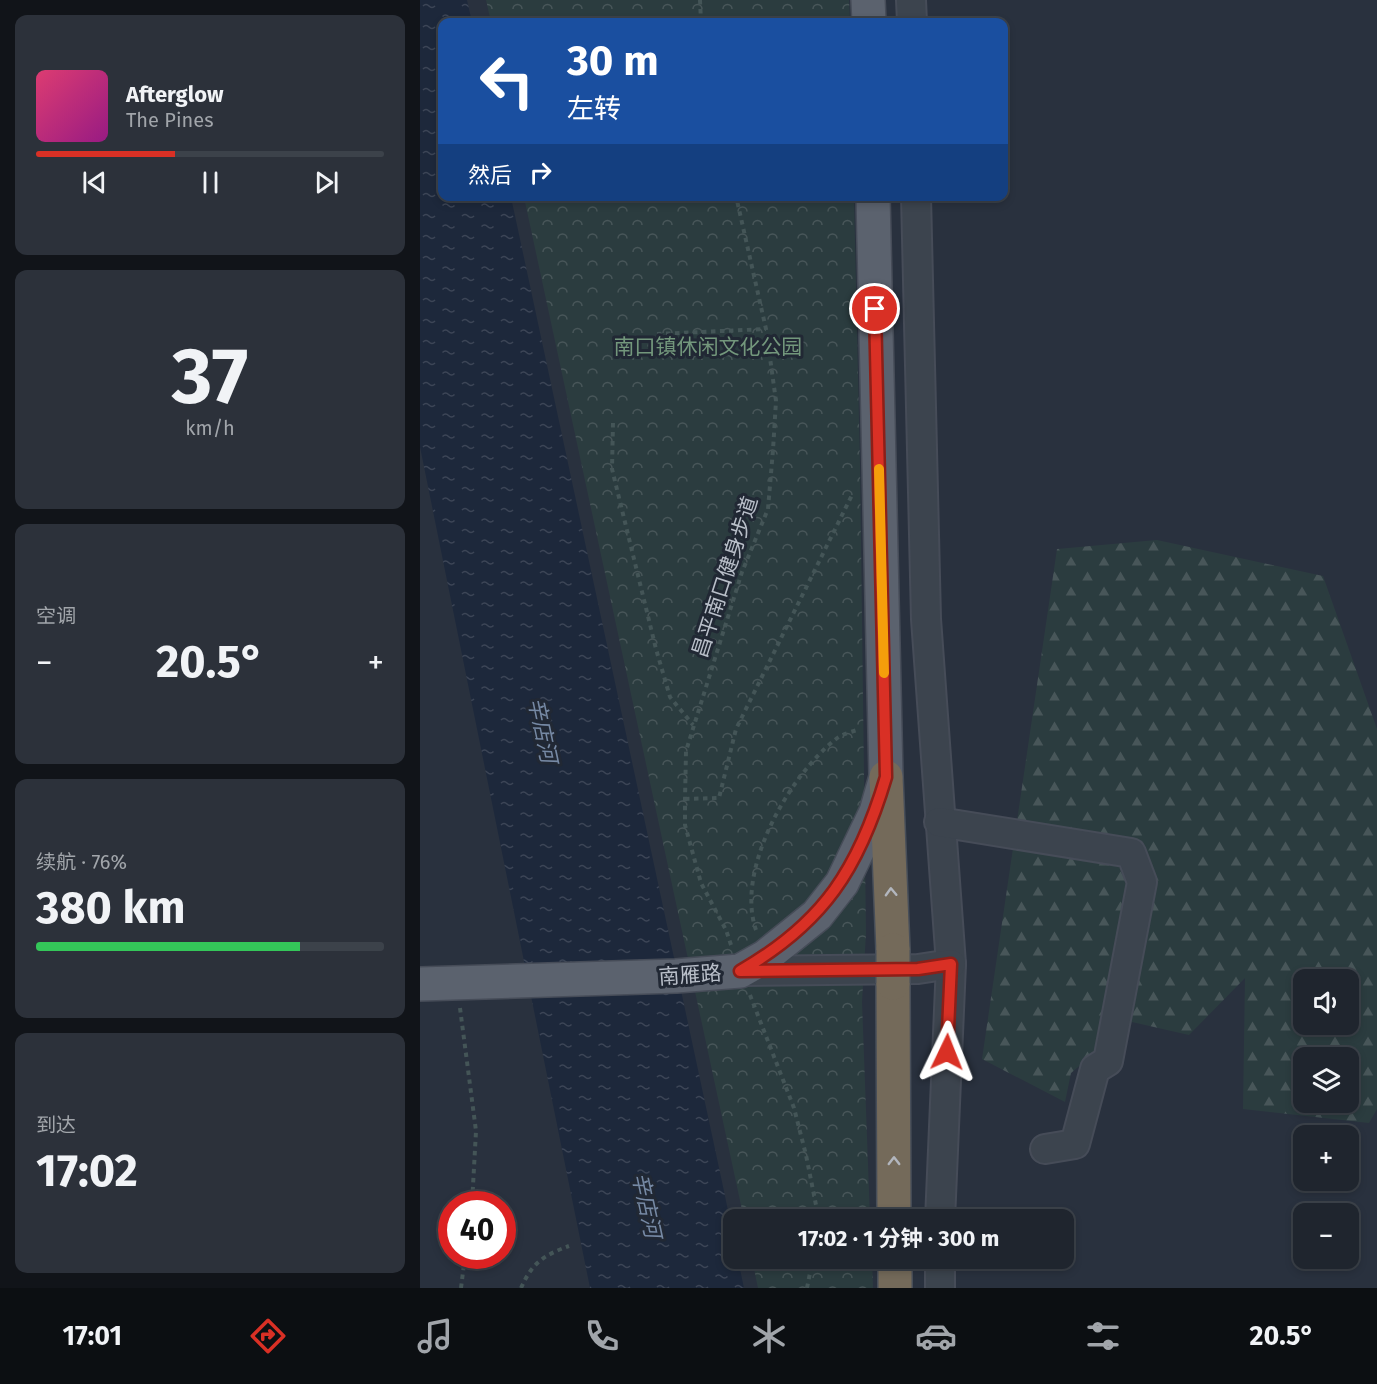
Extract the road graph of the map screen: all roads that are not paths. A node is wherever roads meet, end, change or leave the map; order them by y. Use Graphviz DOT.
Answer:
graph roads {
  1 [pos="868,0"];
  2 [pos="911,0"];
  3 [pos="869,18"];
  4 [pos="912,18"];
  5 [pos="873,201"];
  6 [pos="916,201"];
  7 [pos="886,777"];
  8 [pos="939,822"];
  9 [pos="753,964"];
  10 [pos="951,964"];
  11 [pos="420,984"];
  12 [pos="1045,1149"];
  13 [pos="894,1209"];
  14 [pos="940,1209"];
  15 [pos="894,1269"];
  16 [pos="940,1269"];
  17 [pos="895,1288"];
  18 [pos="940,1288"];
  1 -- 3 [label="main road"];
  2 -- 4 [label="street"];
  5 -- 7 [label="main road"];
  6 -- 8 [label="street"];
  7 -- 9 [label="main road"];
  13 -- 7 [label="highway, one-way, bridge"];
  8 -- 10 [label="street"];
  8 -- 12 [label="street"];
  9 -- 10 [label="street"];
  9 -- 11 [label="main road, 南雁路"];
  10 -- 14 [label="street"];
  15 -- 17 [label="highway"];
  16 -- 18 [label="street"];
}
